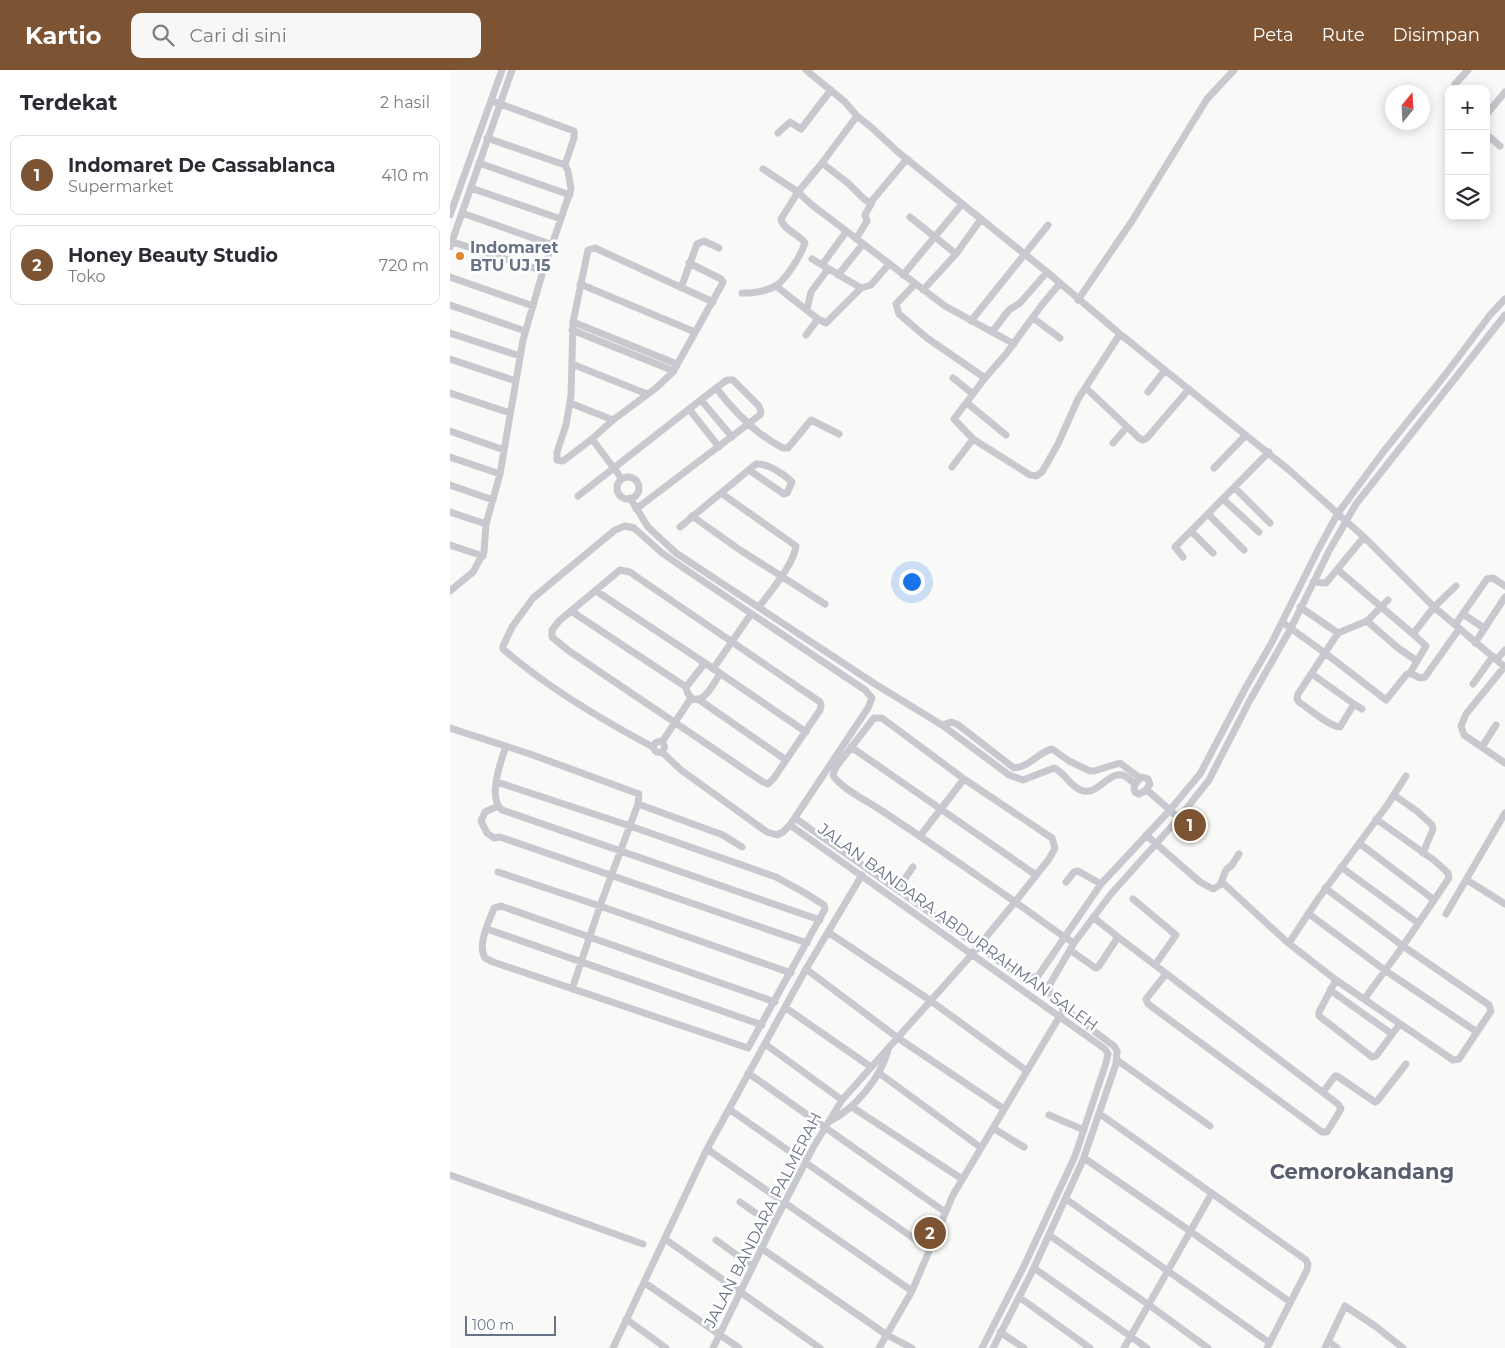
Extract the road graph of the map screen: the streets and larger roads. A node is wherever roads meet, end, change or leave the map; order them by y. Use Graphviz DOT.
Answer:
graph roads {
  1 [pos="502,70"];
  2 [pos="512,70"];
  3 [pos="806,70"];
  4 [pos="1234,70"];
  5 [pos="1468,70"];
  6 [pos="1455,84"];
  7 [pos="831,90"];
  8 [pos="1505,92"];
  9 [pos="491,100"];
  10 [pos="499,104"];
  11 [pos="1490,110"];
  12 [pos="857,116"];
  13 [pos="778,133"];
  14 [pos="1490,137"];
  15 [pos="487,138"];
  16 [pos="475,144"];
  17 [pos="1500,146"];
  18 [pos="484,148"];
  19 [pos="907,159"];
  20 [pos="479,163"];
  21 [pos="822,163"];
  22 [pos="564,165"];
  23 [pos="763,169"];
  24 [pos="471,188"];
  25 [pos="798,192"];
  26 [pos="570,195"];
  27 [pos="872,202"];
  28 [pos="962,204"];
  29 [pos="462,213"];
  30 [pos="450,215"];
  31 [pos="910,217"];
  32 [pos="562,219"];
  33 [pos="981,219"];
  34 [pos="1048,225"];
  35 [pos="846,232"];
  36 [pos="933,237"];
  37 [pos="856,239"];
  38 [pos="451,243"];
  39 [pos="863,244"];
  40 [pos="553,245"];
  41 [pos="718,248"];
  42 [pos="1024,253"];
  43 [pos="956,254"];
  44 [pos="812,260"];
  45 [pos="689,264"];
  46 [pos="889,264"];
  47 [pos="825,267"];
  48 [pos="544,271"];
  49 [pos="1047,272"];
  50 [pos="838,275"];
  51 [pos="903,275"];
  52 [pos="450,277"];
  53 [pos="1060,283"];
  54 [pos="580,284"];
  55 [pos="915,284"];
  56 [pos="776,286"];
  57 [pos="681,288"];
  58 [pos="861,288"];
  59 [pos="923,290"];
  60 [pos="742,293"];
  61 [pos="1505,299"];
  62 [pos="1078,300"];
  63 [pos="713,302"];
  64 [pos="450,305"];
  65 [pos="533,306"];
  66 [pos="807,309"];
  67 [pos="1505,315"];
  68 [pos="1033,318"];
  69 [pos="818,319"];
  70 [pos="971,321"];
  71 [pos="573,322"];
  72 [pos="572,330"];
  73 [pos="525,332"];
  74 [pos="695,332"];
  75 [pos="992,332"];
  76 [pos="450,333"];
  77 [pos="1120,334"];
  78 [pos="806,335"];
  79 [pos="1060,338"];
  80 [pos="1014,344"];
  81 [pos="622,346"];
  82 [pos="520,356"];
  83 [pos="450,359"];
  84 [pos="572,364"];
  85 [pos="676,367"];
  86 [pos="1165,370"];
  87 [pos="953,378"];
  88 [pos="986,378"];
  89 [pos="516,381"];
  90 [pos="716,388"];
  91 [pos="1086,388"];
  92 [pos="1190,389"];
  93 [pos="1148,392"];
  94 [pos="450,393"];
  95 [pos="647,394"];
  96 [pos="973,394"];
  97 [pos="701,400"];
  98 [pos="968,402"];
  99 [pos="570,403"];
  100 [pos="689,409"];
  101 [pos="510,413"];
  102 [pos="613,420"];
  103 [pos="749,424"];
  104 [pos="1127,426"];
  105 [pos="450,431"];
  106 [pos="838,434"];
  107 [pos="1246,434"];
  108 [pos="1006,435"];
  109 [pos="732,437"];
  110 [pos="592,439"];
  111 [pos="973,439"];
  112 [pos="1113,443"];
  113 [pos="719,447"];
  114 [pos="504,450"];
  115 [pos="1268,452"];
  116 [pos="1383,453"];
  117 [pos="450,457"];
  118 [pos="1391,460"];
  119 [pos="614,467"];
  120 [pos="952,468"];
  121 [pos="1214,468"];
  122 [pos="749,470"];
  123 [pos="500,474"];
  124 [pos="622,479"];
  125 [pos="450,485"];
  126 [pos="1234,488"];
  127 [pos="721,493"];
  128 [pos="578,496"];
  129 [pos="630,498"];
  130 [pos="1223,499"];
  131 [pos="493,500"];
  132 [pos="636,508"];
  133 [pos="450,512"];
  134 [pos="1338,513"];
  135 [pos="1208,514"];
  136 [pos="692,516"];
  137 [pos="1346,520"];
  138 [pos="1270,523"];
  139 [pos="486,524"];
  140 [pos="680,527"];
  141 [pos="1191,531"];
  142 [pos="1259,532"];
  143 [pos="1364,537"];
  144 [pos="450,545"];
  145 [pos="1244,550"];
  146 [pos="1213,553"];
  147 [pos="483,556"];
  148 [pos="1182,557"];
  149 [pos="1338,570"];
  150 [pos="781,576"];
  151 [pos="450,580"];
  152 [pos="1313,582"];
  153 [pos="460,584"];
  154 [pos="1456,586"];
  155 [pos="1505,586"];
  156 [pos="450,591"];
  157 [pos="596,591"];
  158 [pos="1505,597"];
  159 [pos="1388,600"];
  160 [pos="825,604"];
  161 [pos="1438,604"];
  162 [pos="759,607"];
  163 [pos="1300,607"];
  164 [pos="1381,608"];
  165 [pos="571,611"];
  166 [pos="751,614"];
  167 [pos="1367,621"];
  168 [pos="1459,621"];
  169 [pos="1282,622"];
  170 [pos="1291,628"];
  171 [pos="1484,628"];
  172 [pos="1338,633"];
  173 [pos="1413,634"];
  174 [pos="1477,639"];
  175 [pos="732,641"];
  176 [pos="1505,650"];
  177 [pos="1326,652"];
  178 [pos="1495,657"];
  179 [pos="1417,661"];
  180 [pos="705,663"];
  181 [pos="1505,667"];
  182 [pos="713,669"];
  183 [pos="1410,673"];
  184 [pos="720,674"];
  185 [pos="1312,674"];
  186 [pos="1473,684"];
  187 [pos="686,687"];
  188 [pos="694,699"];
  189 [pos="1354,704"];
  190 [pos="1362,709"];
  191 [pos="676,722"];
  192 [pos="942,725"];
  193 [pos="1496,725"];
  194 [pos="450,728"];
  195 [pos="806,732"];
  196 [pos="662,742"];
  197 [pos="506,746"];
  198 [pos="654,747"];
  199 [pos="851,747"];
  200 [pos="1482,747"];
  201 [pos="662,752"];
  202 [pos="1060,755"];
  203 [pos="786,760"];
  204 [pos="1504,762"];
  205 [pos="1014,768"];
  206 [pos="1054,768"];
  207 [pos="1009,776"];
  208 [pos="1406,776"];
  209 [pos="1140,778"];
  210 [pos="964,779"];
  211 [pos="497,782"];
  212 [pos="1135,784"];
  213 [pos="1147,790"];
  214 [pos="1394,795"];
  215 [pos="638,804"];
  216 [pos="498,806"];
  217 [pos="940,809"];
  218 [pos="1168,809"];
  219 [pos="1505,813"];
  220 [pos="795,818"];
  221 [pos="1179,818"];
  222 [pos="1376,819"];
  223 [pos="1502,823"];
  224 [pos="790,825"];
  225 [pos="630,826"];
  226 [pos="1146,835"];
  227 [pos="920,836"];
  228 [pos="1156,843"];
  229 [pos="1359,843"];
  230 [pos="742,847"];
  231 [pos="621,851"];
  232 [pos="1423,852"];
  233 [pos="1239,854"];
  234 [pos="914,867"];
  235 [pos="1341,867"];
  236 [pos="498,872"];
  237 [pos="862,874"];
  238 [pos="612,875"];
  239 [pos="1036,875"];
  240 [pos="1467,880"];
  241 [pos="1066,882"];
  242 [pos="1222,882"];
  243 [pos="1101,884"];
  244 [pos="1325,888"];
  245 [pos="897,890"];
  246 [pos="1133,899"];
  247 [pos="1433,899"];
  248 [pos="1015,902"];
  249 [pos="1505,904"];
  250 [pos="600,906"];
  251 [pos="1309,914"];
  252 [pos="1446,914"];
  253 [pos="1093,917"];
  254 [pos="820,920"];
  255 [pos="1418,923"];
  256 [pos="486,929"];
  257 [pos="828,932"];
  258 [pos="589,937"];
  259 [pos="1065,937"];
  260 [pos="1118,937"];
  261 [pos="1074,942"];
  262 [pos="1288,942"];
  263 [pos="807,943"];
  264 [pos="1404,946"];
  265 [pos="978,947"];
  266 [pos="1070,950"];
  267 [pos="972,954"];
  268 [pos="580,962"];
  269 [pos="1155,965"];
  270 [pos="806,969"];
  271 [pos="1386,971"];
  272 [pos="791,973"];
  273 [pos="1166,974"];
  274 [pos="1020,976"];
  275 [pos="1336,980"];
  276 [pos="1014,984"];
  277 [pos="572,989"];
  278 [pos="1330,990"];
  279 [pos="1365,998"];
  280 [pos="931,1001"];
  281 [pos="775,1002"];
  282 [pos="786,1008"];
  283 [pos="1064,1009"];
  284 [pos="1060,1017"];
  285 [pos="1399,1024"];
  286 [pos="762,1025"];
  287 [pos="1477,1032"];
  288 [pos="1392,1034"];
  289 [pos="898,1038"];
  290 [pos="765,1044"];
  291 [pos="888,1050"];
  292 [pos="1117,1050"];
  293 [pos="1108,1054"];
  294 [pos="1117,1060"];
  295 [pos="1406,1064"];
  296 [pos="871,1067"];
  297 [pos="1027,1071"];
  298 [pos="748,1073"];
  299 [pos="879,1073"];
  300 [pos="1323,1092"];
  301 [pos="842,1100"];
  302 [pos="852,1107"];
  303 [pos="729,1109"];
  304 [pos="1004,1109"];
  305 [pos="1100,1114"];
  306 [pos="1048,1115"];
  307 [pos="828,1125"];
  308 [pos="1210,1126"];
  309 [pos="993,1128"];
  310 [pos="1084,1130"];
  311 [pos="980,1147"];
  312 [pos="1024,1147"];
  313 [pos="707,1149"];
  314 [pos="1084,1158"];
  315 [pos="806,1163"];
  316 [pos="450,1176"];
  317 [pos="962,1180"];
  318 [pos="1212,1192"];
  319 [pos="1066,1199"];
  320 [pos="740,1202"];
  321 [pos="785,1202"];
  322 [pos="945,1212"];
  323 [pos="773,1225"];
  324 [pos="1190,1230"];
  325 [pos="1049,1235"];
  326 [pos="664,1239"];
  327 [pos="716,1240"];
  328 [pos="643,1244"];
  329 [pos="761,1248"];
  330 [pos="929,1249"];
  331 [pos="752,1266"];
  332 [pos="1034,1268"];
  333 [pos="1167,1270"];
  334 [pos="645,1283"];
  335 [pos="912,1291"];
  336 [pos="741,1292"];
  337 [pos="1019,1297"];
  338 [pos="1290,1302"];
  339 [pos="1149,1304"];
  340 [pos="626,1319"];
  341 [pos="1000,1332"];
  342 [pos="719,1334"];
  343 [pos="887,1335"];
  344 [pos="1131,1336"];
  345 [pos="1327,1345"];
  346 [pos="1269,1346"];
  347 [pos="613,1348"];
  348 [pos="666,1348"];
  349 [pos="713,1348"];
  350 [pos="739,1348"];
  351 [pos="820,1348"];
  352 [pos="879,1348"];
  353 [pos="912,1348"];
  354 [pos="982,1348"];
  355 [pos="993,1348"];
  356 [pos="1024,1348"];
  357 [pos="1090,1348"];
  358 [pos="1124,1348"];
  359 [pos="1148,1348"];
  360 [pos="1208,1348"];
  361 [pos="1337,1348"];
  362 [pos="1403,1348"];
  1 -- 9 [label="street"];
  2 -- 10 [label="street"];
  3 -- 7 [label="street"];
  4 -- 62 [label="street"];
  5 -- 6 [label="street"];
  7 -- 12 [label="street"];
  7 -- 13 [label="street"];
  8 -- 11 [label="street"];
  9 -- 10 [label="street"];
  9 -- 16 [label="street"];
  10 -- 15 [label="street"];
  10 -- 22 [label="street"];
  12 -- 19 [label="street"];
  12 -- 21 [label="street"];
  14 -- 17 [label="street"];
  15 -- 18 [label="street"];
  15 -- 22 [label="street"];
  16 -- 18 [label="street"];
  16 -- 30 [label="street"];
  18 -- 20 [label="street"];
  19 -- 27 [label="street"];
  19 -- 28 [label="street"];
  20 -- 24 [label="street"];
  20 -- 26 [label="street"];
  21 -- 25 [label="street"];
  21 -- 27 [label="street"];
  22 -- 26 [label="street"];
  23 -- 25 [label="street"];
  24 -- 29 [label="street"];
  24 -- 32 [label="street"];
  25 -- 35 [label="street"];
  25 -- 56 [label="street"];
  26 -- 32 [label="street"];
  27 -- 37 [label="street"];
  28 -- 33 [label="street"];
  28 -- 36 [label="street"];
  29 -- 38 [label="street"];
  29 -- 40 [label="street"];
  31 -- 36 [label="street"];
  32 -- 40 [label="street"];
  33 -- 42 [label="street"];
  33 -- 43 [label="street"];
  34 -- 42 [label="street"];
  35 -- 37 [label="street"];
  35 -- 47 [label="street"];
  36 -- 43 [label="street"];
  36 -- 51 [label="street"];
  37 -- 39 [label="street"];
  38 -- 48 [label="street"];
  39 -- 46 [label="street"];
  39 -- 50 [label="street"];
  40 -- 48 [label="street"];
  41 -- 45 [label="street"];
  42 -- 49 [label="street"];
  42 -- 70 [label="street"];
  43 -- 59 [label="street"];
  44 -- 47 [label="street"];
  45 -- 57 [label="street"];
  45 -- 63 [label="street"];
  46 -- 51 [label="street"];
  46 -- 58 [label="street"];
  47 -- 50 [label="street"];
  47 -- 66 [label="street"];
  48 -- 65 [label="street"];
  49 -- 53 [label="street"];
  49 -- 75 [label="street"];
  50 -- 58 [label="street"];
  51 -- 55 [label="street"];
  52 -- 65 [label="street"];
  53 -- 62 [label="street"];
  53 -- 68 [label="street"];
  54 -- 57 [label="street"];
  54 -- 71 [label="street"];
  54 -- 74 [label="street"];
  55 -- 59 [label="street"];
  55 -- 88 [label="street"];
  56 -- 60 [label="street"];
  56 -- 66 [label="street"];
  57 -- 63 [label="street"];
  58 -- 69 [label="street"];
  59 -- 70 [label="street"];
  61 -- 116 [label="street"];
  62 -- 77 [label="street"];
  63 -- 74 [label="street"];
  64 -- 73 [label="street"];
  65 -- 73 [label="street"];
  66 -- 69 [label="street"];
  67 -- 118 [label="street"];
  68 -- 79 [label="street"];
  68 -- 80 [label="street"];
  69 -- 78 [label="street"];
  70 -- 75 [label="street"];
  71 -- 72 [label="street"];
  71 -- 81 [label="street"];
  72 -- 81 [label="street"];
  72 -- 84 [label="street"];
  73 -- 82 [label="street"];
  74 -- 85 [label="street"];
  75 -- 80 [label="street"];
  76 -- 82 [label="street"];
  77 -- 86 [label="street"];
  77 -- 91 [label="street"];
  80 -- 88 [label="street"];
  81 -- 85 [label="street"];
  82 -- 89 [label="street"];
  83 -- 89 [label="street"];
  84 -- 95 [label="street"];
  84 -- 99 [label="street"];
  85 -- 95 [label="street"];
  86 -- 92 [label="street"];
  86 -- 93 [label="street"];
  87 -- 96 [label="street"];
  88 -- 96 [label="street"];
  89 -- 101 [label="street"];
  90 -- 97 [label="street"];
  90 -- 103 [label="street"];
  90 -- 103 [label="street"];
  91 -- 104 [label="street"];
  91 -- 111 [label="street"];
  92 -- 104 [label="street"];
  92 -- 107 [label="street"];
  94 -- 101 [label="street"];
  95 -- 102 [label="street"];
  96 -- 98 [label="street"];
  97 -- 100 [label="street"];
  97 -- 109 [label="street"];
  98 -- 108 [label="street"];
  98 -- 111 [label="street"];
  99 -- 102 [label="street"];
  99 -- 110 [label="street"];
  100 -- 113 [label="street"];
  100 -- 119 [label="street"];
  101 -- 114 [label="street"];
  102 -- 110 [label="street"];
  103 -- 106 [label="street"];
  103 -- 109 [label="street"];
  104 -- 112 [label="street"];
  105 -- 114 [label="street"];
  107 -- 115 [label="street"];
  107 -- 121 [label="street"];
  109 -- 113 [label="street"];
  110 -- 119 [label="street"];
  111 -- 120 [label="street"];
  113 -- 132 [label="street"];
  114 -- 123 [label="street"];
  115 -- 126 [label="street"];
  115 -- 134 [label="street"];
  116 -- 118 [label="street"];
  116 -- 134 [label="street"];
  117 -- 123 [label="street"];
  118 -- 137 [label="street"];
  119 -- 124 [label="street"];
  119 -- 128 [label="street"];
  122 -- 122 [label="street"];
  122 -- 127 [label="street"];
  123 -- 131 [label="street"];
  124 -- 129 [label="street"];
  124 -- 129 [label="street"];
  125 -- 131 [label="street"];
  126 -- 130 [label="street"];
  126 -- 138 [label="street"];
  127 -- 136 [label="street"];
  127 -- 150 [label="street"];
  129 -- 132 [label="street"];
  130 -- 135 [label="street"];
  130 -- 142 [label="street"];
  131 -- 139 [label="street"];
  132 -- 162 [label="street"];
  133 -- 139 [label="street"];
  134 -- 137 [label="street"];
  134 -- 169 [label="street"];
  135 -- 141 [label="street"];
  135 -- 145 [label="street"];
  136 -- 140 [label="street"];
  136 -- 150 [label="street"];
  137 -- 143 [label="street"];
  137 -- 152 [label="street"];
  139 -- 147 [label="street"];
  141 -- 146 [label="street"];
  141 -- 148 [label="street"];
  143 -- 149 [label="street"];
  143 -- 161 [label="street"];
  144 -- 147 [label="street"];
  147 -- 153 [label="street"];
  149 -- 152 [label="street"];
  149 -- 164 [label="street"];
  150 -- 160 [label="street"];
  150 -- 162 [label="street"];
  151 -- 153 [label="street"];
  152 -- 163 [label="street"];
  153 -- 156 [label="street"];
  154 -- 161 [label="street"];
  155 -- 168 [label="street"];
  157 -- 165 [label="street"];
  157 -- 175 [label="street"];
  157 -- 180 [label="street"];
  158 -- 171 [label="street"];
  159 -- 164 [label="street"];
  161 -- 168 [label="street"];
  161 -- 173 [label="street"];
  162 -- 192 [label="street"];
  163 -- 170 [label="street"];
  163 -- 172 [label="street"];
  164 -- 167 [label="street"];
  164 -- 173 [label="street"];
  165 -- 187 [label="street"];
  165 -- 191 [label="street"];
  166 -- 175 [label="street"];
  166 -- 198 [label="street"];
  166 -- 220 [label="street"];
  167 -- 172 [label="street"];
  167 -- 179 [label="street"];
  168 -- 171 [label="street"];
  168 -- 174 [label="street"];
  168 -- 183 [label="street"];
  169 -- 170 [label="street"];
  169 -- 218 [label="street"];
  170 -- 177 [label="street"];
  170 -- 221 [label="street"];
  171 -- 174 [label="street"];
  172 -- 177 [label="street"];
  173 -- 179 [label="street"];
  174 -- 178 [label="street"];
  175 -- 182 [label="street"];
  175 -- 195 [label="street"];
  176 -- 178 [label="street"];
  177 -- 183 [label="street"];
  177 -- 185 [label="street"];
  178 -- 181 [label="street"];
  178 -- 186 [label="street"];
  179 -- 183 [label="street"];
  180 -- 182 [label="street"];
  180 -- 187 [label="street"];
  181 -- 200 [label="street"];
  182 -- 184 [label="street"];
  184 -- 188 [label="street"];
  184 -- 195 [label="street"];
  185 -- 189 [label="street"];
  185 -- 189 [label="street"];
  187 -- 188 [label="street"];
  188 -- 191 [label="street"];
  188 -- 203 [label="street"];
  189 -- 190 [label="street"];
  191 -- 196 [label="street"];
  191 -- 203 [label="street"];
  192 -- 205 [label="street"];
  192 -- 207 [label="street"];
  193 -- 200 [label="street"];
  194 -- 197 [label="street"];
  195 -- 203 [label="street"];
  196 -- 198 [label="street"];
  196 -- 201 [label="street"];
  197 -- 211 [label="street"];
  197 -- 215 [label="street"];
  198 -- 201 [label="street"];
  199 -- 210 [label="street"];
  199 -- 217 [label="street"];
  199 -- 227 [label="street"];
  200 -- 204 [label="street"];
  201 -- 224 [label="street"];
  202 -- 205 [label="street"];
  202 -- 206 [label="street"];
  202 -- 209 [label="street"];
  205 -- 207 [label="street"];
  206 -- 207 [label="street"];
  206 -- 212 [label="street"];
  208 -- 214 [label="street"];
  209 -- 212 [label="street"];
  209 -- 213 [label="street"];
  210 -- 217 [label="street"];
  210 -- 239 [label="street, JALAN BANDARA PALMERAH"];
  211 -- 216 [label="street"];
  211 -- 225 [label="street"];
  212 -- 213 [label="street"];
  213 -- 218 [label="street"];
  214 -- 222 [label="street"];
  214 -- 232 [label="street"];
  215 -- 225 [label="street"];
  215 -- 230 [label="street"];
  216 -- 231 [label="street"];
  216 -- 238 [label="street"];
  217 -- 227 [label="street"];
  217 -- 239 [label="street"];
  218 -- 221 [label="street"];
  218 -- 226 [label="street"];
  219 -- 223 [label="street"];
  220 -- 224 [label="street"];
  220 -- 245 [label="street, JALAN BANDARA ABDURRAHMAN SALEH"];
  221 -- 228 [label="street"];
  222 -- 229 [label="street"];
  222 -- 232 [label="street"];
  223 -- 240 [label="street"];
  224 -- 237 [label="street, JALAN BANDARA ABDURRAHMAN SALEH"];
  225 -- 231 [label="street"];
  225 -- 254 [label="street"];
  226 -- 228 [label="street"];
  226 -- 243 [label="street"];
  227 -- 248 [label="street"];
  228 -- 242 [label="street"];
  228 -- 253 [label="street"];
  229 -- 235 [label="street"];
  229 -- 247 [label="street"];
  231 -- 238 [label="street"];
  231 -- 254 [label="street"];
  232 -- 247 [label="street"];
  233 -- 242 [label="street"];
  234 -- 245 [label="street"];
  235 -- 244 [label="street"];
  235 -- 255 [label="street"];
  236 -- 250 [label="street"];
  237 -- 257 [label="street"];
  237 -- 267 [label="street, JALAN BANDARA ABDURRAHMAN SALEH"];
  238 -- 250 [label="street"];
  238 -- 263 [label="street"];
  239 -- 248 [label="street, JALAN BANDARA PALMERAH"];
  240 -- 249 [label="street"];
  240 -- 252 [label="street"];
  241 -- 243 [label="street"];
  242 -- 262 [label="street"];
  243 -- 259 [label="street"];
  244 -- 251 [label="street"];
  244 -- 264 [label="street"];
  245 -- 265 [label="street, JALAN BANDARA ABDURRAHMAN SALEH"];
  246 -- 269 [label="street"];
  247 -- 255 [label="street"];
  248 -- 259 [label="street"];
  248 -- 265 [label="street, JALAN BANDARA PALMERAH"];
  250 -- 258 [label="street"];
  250 -- 272 [label="street"];
  251 -- 262 [label="street"];
  251 -- 271 [label="street"];
  253 -- 260 [label="street"];
  253 -- 261 [label="street"];
  254 -- 263 [label="street"];
  255 -- 264 [label="street"];
  256 -- 258 [label="street"];
  256 -- 268 [label="street"];
  256 -- 277 [label="street"];
  257 -- 270 [label="street"];
  257 -- 280 [label="street"];
  258 -- 268 [label="street"];
  258 -- 281 [label="street"];
  259 -- 261 [label="street"];
  259 -- 274 [label="street, JALAN BANDARA ABDURRAHMAN SALEH"];
  260 -- 266 [label="street"];
  260 -- 269 [label="street"];
  261 -- 266 [label="street"];
  262 -- 275 [label="street"];
  263 -- 272 [label="street"];
  264 -- 271 [label="street"];
  264 -- 287 [label="street"];
  265 -- 267 [label="street, JALAN BANDARA PALMERAH"];
  265 -- 274 [label="street, JALAN BANDARA ABDURRAHMAN SALEH"];
  266 -- 283 [label="street, JALAN BANDARA ABDURRAHMAN SALEH"];
  267 -- 276 [label="street, JALAN BANDARA ABDURRAHMAN SALEH"];
  267 -- 280 [label="street, JALAN BANDARA PALMERAH"];
  268 -- 277 [label="street"];
  268 -- 286 [label="street"];
  269 -- 273 [label="street"];
  270 -- 282 [label="street"];
  270 -- 289 [label="street"];
  271 -- 279 [label="street"];
  271 -- 287 [label="street"];
  272 -- 281 [label="street"];
  273 -- 300 [label="street"];
  273 -- 300 [label="street"];
  274 -- 276 [label="street"];
  275 -- 278 [label="street"];
  275 -- 279 [label="street"];
  276 -- 284 [label="street, JALAN BANDARA ABDURRAHMAN SALEH"];
  277 -- 286 [label="street"];
  278 -- 288 [label="street"];
  278 -- 288 [label="street"];
  279 -- 285 [label="street"];
  280 -- 289 [label="street, JALAN BANDARA PALMERAH"];
  280 -- 297 [label="street"];
  281 -- 286 [label="street"];
  282 -- 290 [label="street"];
  282 -- 296 [label="street"];
  283 -- 284 [label="street"];
  283 -- 292 [label="street, JALAN BANDARA ABDURRAHMAN SALEH"];
  284 -- 293 [label="street, JALAN BANDARA ABDURRAHMAN SALEH"];
  284 -- 297 [label="street"];
  285 -- 287 [label="street"];
  285 -- 288 [label="street"];
  289 -- 291 [label="street, JALAN BANDARA PALMERAH"];
  289 -- 304 [label="street"];
  290 -- 298 [label="street"];
  290 -- 301 [label="street"];
  291 -- 296 [label="street, JALAN BANDARA PALMERAH"];
  291 -- 299 [label="street"];
  292 -- 293 [label="street"];
  292 -- 294 [label="street"];
  293 -- 310 [label="street"];
  294 -- 305 [label="street"];
  294 -- 308 [label="street"];
  295 -- 300 [label="street"];
  296 -- 301 [label="street, JALAN BANDARA PALMERAH"];
  297 -- 304 [label="street"];
  298 -- 303 [label="street"];
  298 -- 307 [label="street"];
  299 -- 302 [label="street"];
  299 -- 311 [label="street"];
  301 -- 307 [label="street, JALAN BANDARA PALMERAH"];
  302 -- 307 [label="street"];
  302 -- 317 [label="street"];
  303 -- 313 [label="street"];
  303 -- 315 [label="street"];
  304 -- 309 [label="street"];
  305 -- 314 [label="street"];
  305 -- 318 [label="street"];
  306 -- 310 [label="street"];
  307 -- 315 [label="street, JALAN BANDARA PALMERAH"];
  307 -- 322 [label="street"];
  309 -- 311 [label="street"];
  309 -- 312 [label="street"];
  310 -- 354 [label="street"];
  311 -- 317 [label="street"];
  313 -- 321 [label="street"];
  313 -- 326 [label="street"];
  314 -- 319 [label="street"];
  314 -- 324 [label="street"];
  315 -- 321 [label="street, JALAN BANDARA PALMERAH"];
  315 -- 330 [label="street"];
  316 -- 328 [label="street"];
  317 -- 322 [label="street"];
  318 -- 324 [label="street"];
  318 -- 338 [label="street"];
  319 -- 325 [label="street"];
  319 -- 333 [label="street"];
  320 -- 323 [label="street"];
  321 -- 323 [label="street, JALAN BANDARA PALMERAH"];
  321 -- 335 [label="street"];
  322 -- 330 [label="street"];
  323 -- 329 [label="street, JALAN BANDARA PALMERAH"];
  324 -- 333 [label="street"];
  324 -- 338 [label="street"];
  325 -- 332 [label="street"];
  325 -- 339 [label="street"];
  326 -- 334 [label="street"];
  326 -- 336 [label="street"];
  327 -- 331 [label="street"];
  329 -- 331 [label="street, JALAN BANDARA PALMERAH"];
  329 -- 343 [label="street"];
  330 -- 335 [label="street"];
  331 -- 336 [label="street, JALAN BANDARA PALMERAH"];
  332 -- 337 [label="street"];
  332 -- 344 [label="street"];
  333 -- 339 [label="street"];
  333 -- 346 [label="street"];
  334 -- 340 [label="street"];
  334 -- 342 [label="street"];
  335 -- 343 [label="street"];
  336 -- 342 [label="street, JALAN BANDARA PALMERAH"];
  336 -- 351 [label="street"];
  337 -- 341 [label="street"];
  337 -- 357 [label="street"];
  338 -- 346 [label="street"];
  339 -- 344 [label="street"];
  339 -- 360 [label="street"];
  340 -- 347 [label="street"];
  340 -- 348 [label="street"];
  341 -- 355 [label="street"];
  341 -- 356 [label="street"];
  342 -- 349 [label="street, JALAN BANDARA PALMERAH"];
  342 -- 350 [label="street"];
  343 -- 352 [label="street"];
  343 -- 353 [label="street"];
  344 -- 358 [label="street"];
  344 -- 359 [label="street"];
  345 -- 361 [label="street"];
  345 -- 362 [label="street"];
}
